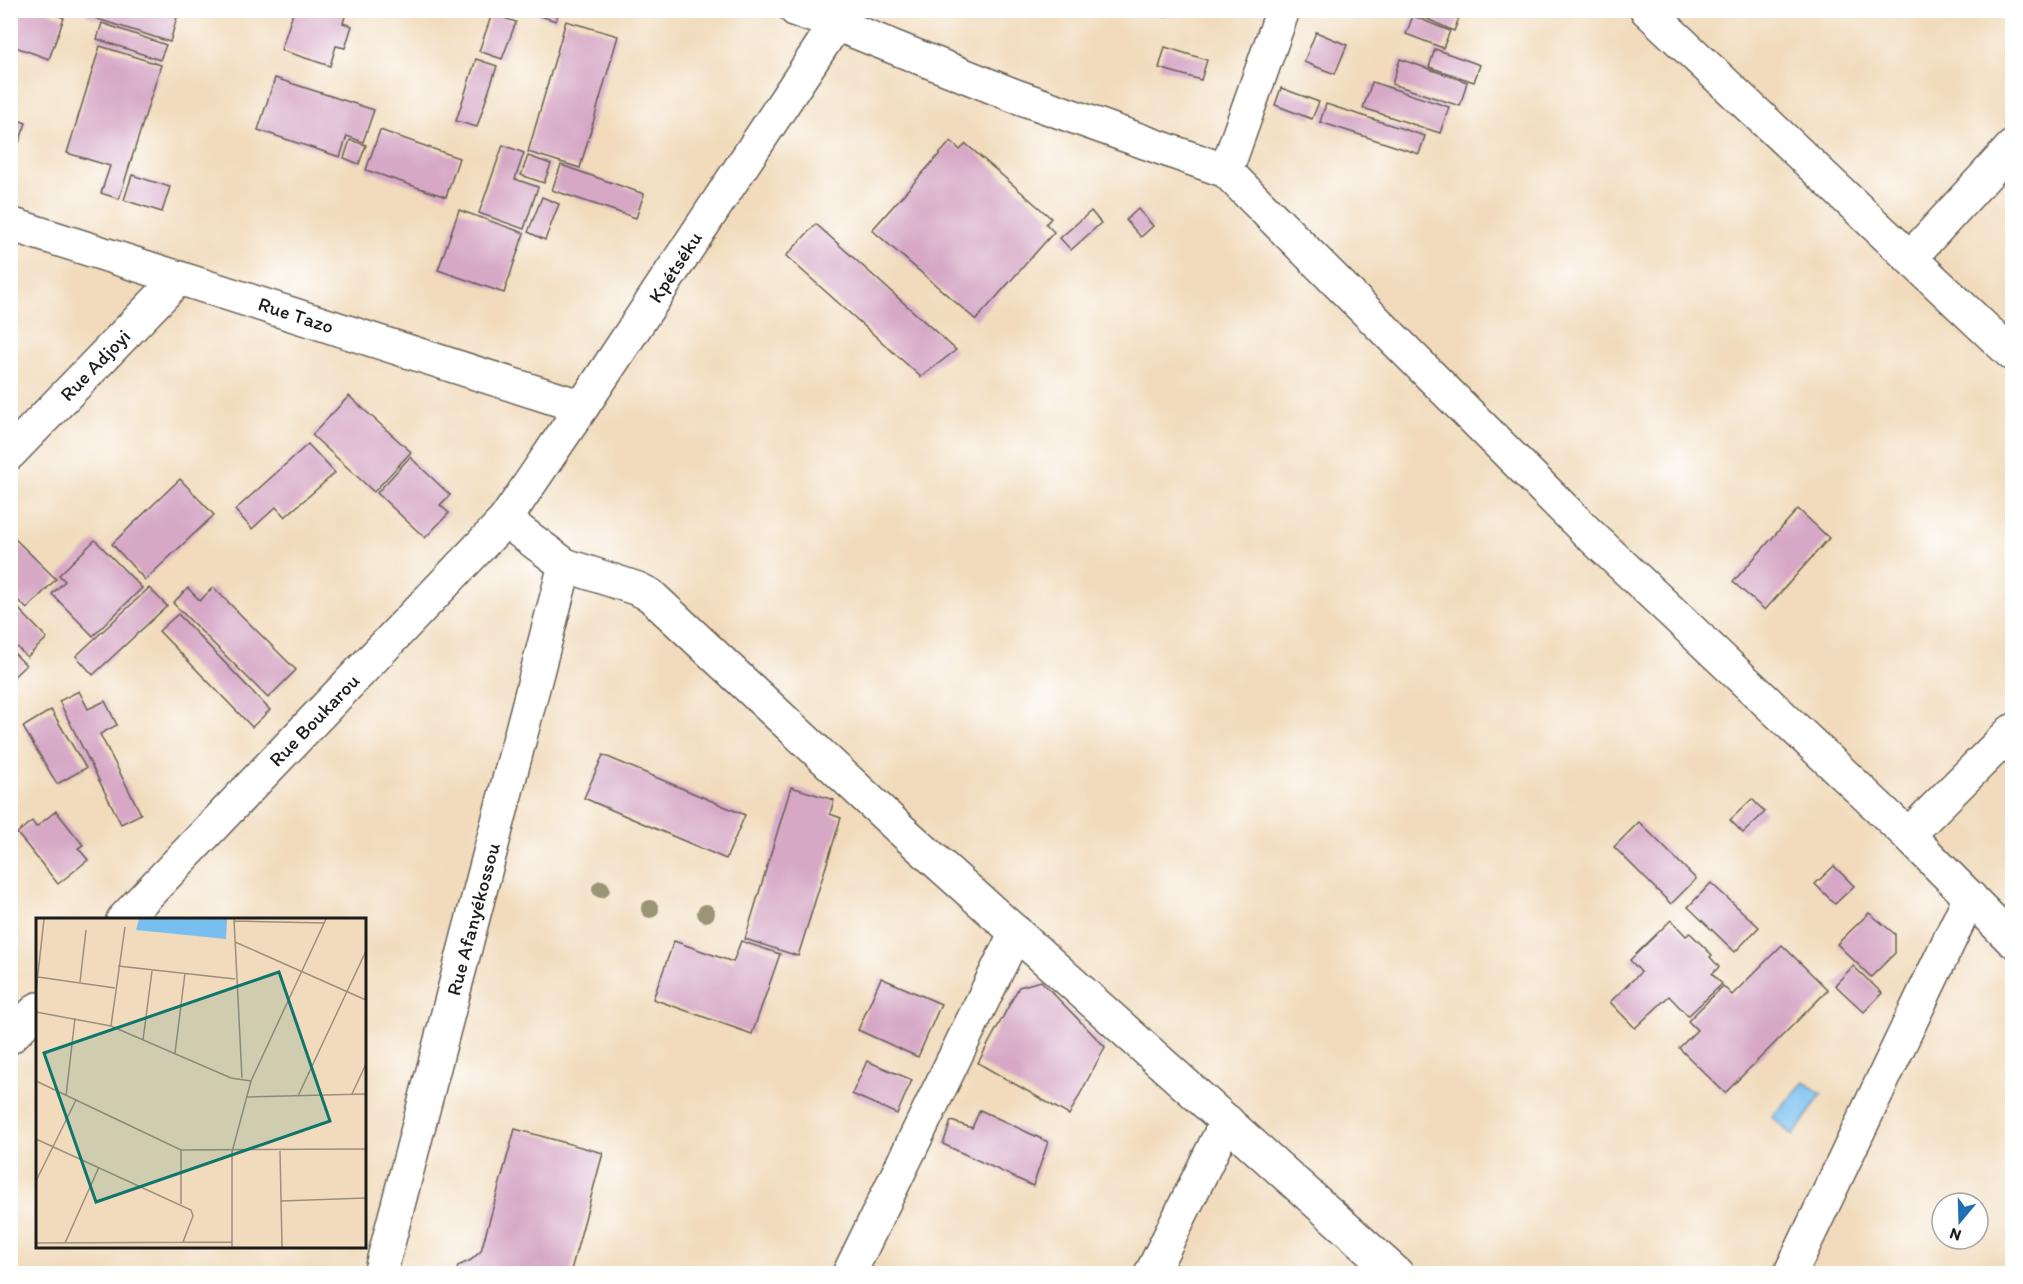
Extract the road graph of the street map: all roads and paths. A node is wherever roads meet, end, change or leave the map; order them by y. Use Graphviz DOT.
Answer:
graph roads {
  1 [pos="795,10"];
  2 [pos="1283,10"];
  3 [pos="1647,10"];
  4 [pos="838,17"];
  5 [pos="2013,147"];
  6 [pos="1226,171"];
  7 [pos="10,225"];
  8 [pos="1910,258"];
  9 [pos="180,278"];
  10 [pos="2013,354"];
  11 [pos="582,407"];
  12 [pos="10,453"];
  13 [pos="505,520"];
  14 [pos="565,566"];
  15 [pos="2013,730"];
  16 [pos="1908,835"];
  17 [pos="1970,897"];
  18 [pos="125,918"];
  19 [pos="1016,932"];
  20 [pos="2013,940"];
  21 [pos="36,1011"];
  22 [pos="10,1037"];
  23 [pos="1227,1121"];
  24 [pos="380,1274"];
  25 [pos="849,1274"];
  26 [pos="1151,1274"];
  27 [pos="1397,1274"];
  28 [pos="1790,1274"];
  1 -- 4 [label="street"];
  2 -- 6 [label="street"];
  3 -- 8 [label="street"];
  4 -- 6 [label="street"];
  4 -- 11 [label="street, Kpétséku"];
  5 -- 8 [label="street"];
  6 -- 16 [label="street"];
  7 -- 9 [label="street, Rue Tazo"];
  8 -- 10 [label="street"];
  9 -- 11 [label="street, Rue Tazo"];
  9 -- 12 [label="street, Rue Adjoyi"];
  11 -- 13 [label="street, Kpétséku"];
  13 -- 14 [label="street"];
  13 -- 18 [label="street, Rue Boukarou"];
  14 -- 19 [label="street"];
  14 -- 24 [label="street, Rue Afanyékossou"];
  15 -- 16 [label="street"];
  16 -- 17 [label="street"];
  17 -- 20 [label="street"];
  17 -- 28 [label="street"];
  19 -- 23 [label="street"];
  19 -- 25 [label="street"];
  21 -- 22 [label="street"];
  23 -- 26 [label="street"];
  23 -- 27 [label="street"];
}
